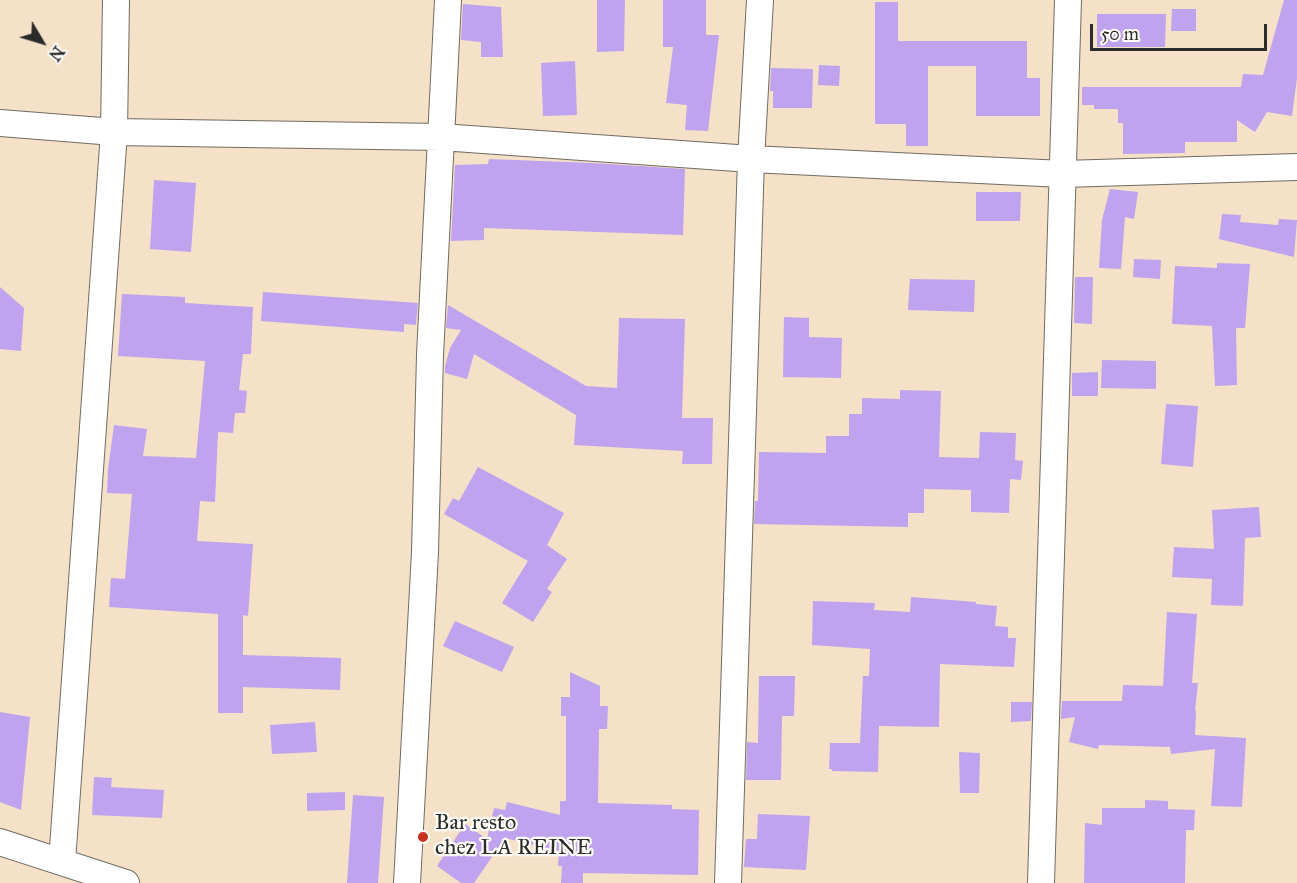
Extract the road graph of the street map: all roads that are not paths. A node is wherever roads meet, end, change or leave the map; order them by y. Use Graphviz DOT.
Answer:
graph roads {
  1 [pos="116,0"];
  2 [pos="447,0"];
  3 [pos="760,0"];
  4 [pos="1068,0"];
  5 [pos="0,123"];
  6 [pos="114,132"];
  7 [pos="441,137"];
  8 [pos="751,159"];
  9 [pos="1297,167"];
  10 [pos="1063,174"];
  11 [pos="0,842"];
  12 [pos="62,862"];
  13 [pos="126,883"];
  14 [pos="407,883"];
  15 [pos="728,883"];
  16 [pos="1041,883"];
  1 -- 6 [label="street"];
  2 -- 7 [label="street"];
  3 -- 8 [label="street"];
  4 -- 10 [label="street"];
  5 -- 6 [label="street"];
  6 -- 7 [label="street"];
  6 -- 12 [label="street"];
  7 -- 8 [label="street"];
  7 -- 14 [label="street"];
  8 -- 10 [label="street"];
  8 -- 15 [label="street"];
  9 -- 10 [label="street"];
  10 -- 16 [label="street"];
  11 -- 12 [label="street"];
  12 -- 13 [label="street"];
}
